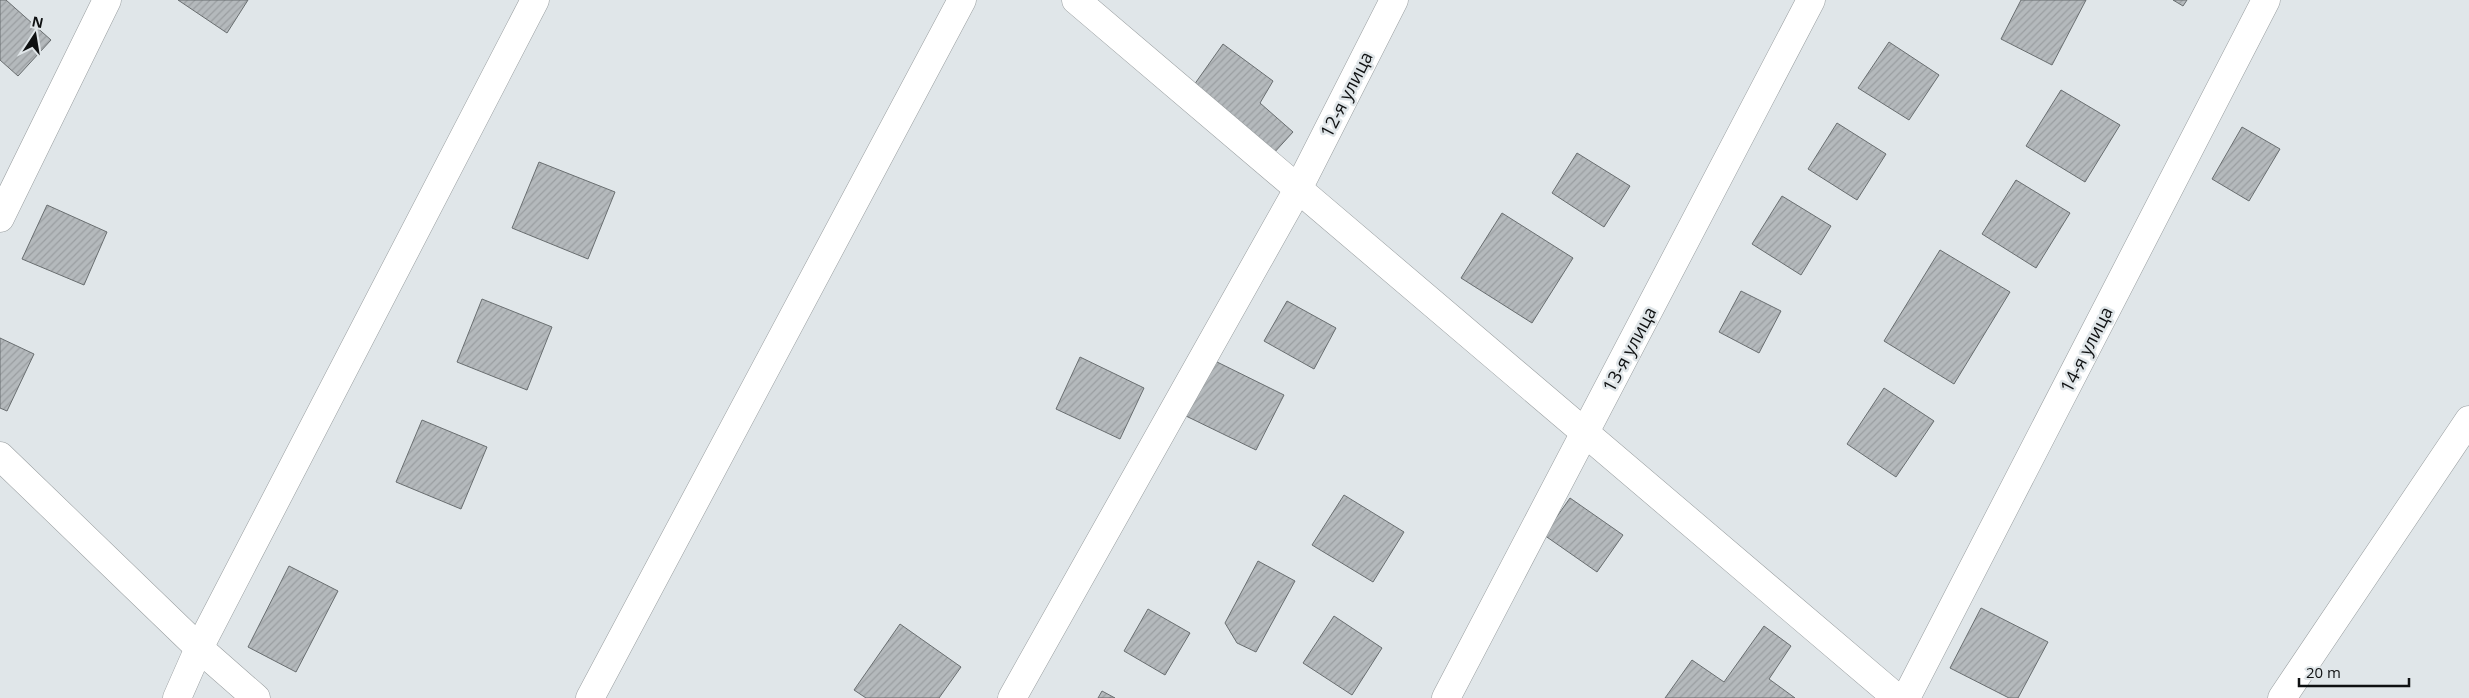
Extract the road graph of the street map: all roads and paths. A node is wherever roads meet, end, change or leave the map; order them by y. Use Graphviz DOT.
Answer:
graph roads {
  1 [pos="106,0"];
  2 [pos="535,0"];
  3 [pos="962,0"];
  4 [pos="1076,0"];
  5 [pos="1394,0"];
  6 [pos="1811,0"];
  7 [pos="2266,0"];
  8 [pos="1298,189"];
  9 [pos="0,218"];
  10 [pos="2469,420"];
  11 [pos="1585,432"];
  12 [pos="0,456"];
  13 [pos="199,648"];
  14 [pos="178,698"];
  15 [pos="256,698"];
  16 [pos="590,698"];
  17 [pos="1012,698"];
  18 [pos="1446,698"];
  19 [pos="1897,698"];
  20 [pos="1906,698"];
  21 [pos="2282,698"];
  1 -- 9 [label="street"];
  2 -- 13 [label="street"];
  3 -- 16 [label="street"];
  4 -- 8 [label="street"];
  5 -- 8 [label="street, 12-я улица"];
  6 -- 11 [label="street, 13-я улица"];
  7 -- 20 [label="street, 14-я улица"];
  8 -- 11 [label="street"];
  8 -- 17 [label="street, 12-я улица"];
  10 -- 21 [label="street"];
  11 -- 18 [label="street, 13-я улица"];
  11 -- 19 [label="street"];
  12 -- 13 [label="street"];
  13 -- 14 [label="street"];
  13 -- 15 [label="street"];
}
